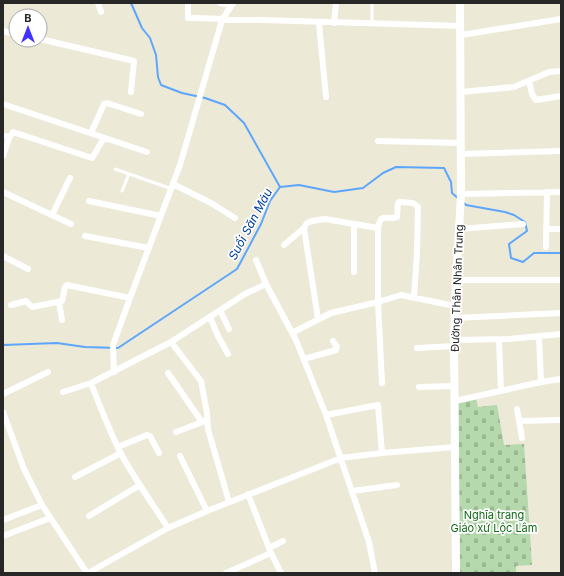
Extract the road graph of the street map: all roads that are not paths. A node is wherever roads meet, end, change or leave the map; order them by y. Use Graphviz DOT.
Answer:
graph roads {
  1 [pos="98,3"];
  2 [pos="188,3"];
  3 [pos="220,3"];
  4 [pos="336,3"];
  5 [pos="372,3"];
  6 [pos="460,3"];
  7 [pos="232,4"];
  8 [pos="101,12"];
  9 [pos="561,19"];
  10 [pos="222,20"];
  11 [pos="319,23"];
  12 [pos="334,23"];
  13 [pos="372,24"];
  14 [pos="461,26"];
  15 [pos="461,35"];
  16 [pos="48,42"];
  17 [pos="561,70"];
  18 [pos="530,80"];
  19 [pos="131,92"];
  20 [pos="461,92"];
  21 [pos="561,96"];
  22 [pos="326,97"];
  23 [pos="3,104"];
  24 [pos="141,114"];
  25 [pos="91,133"];
  26 [pos="6,137"];
  27 [pos="104,138"];
  28 [pos="378,141"];
  29 [pos="461,144"];
  30 [pos="561,151"];
  31 [pos="147,152"];
  32 [pos="461,154"];
  33 [pos="3,156"];
  34 [pos="115,169"];
  35 [pos="129,174"];
  36 [pos="70,178"];
  37 [pos="173,187"];
  38 [pos="122,190"];
  39 [pos="3,192"];
  40 [pos="547,192"];
  41 [pos="561,192"];
  42 [pos="462,194"];
  43 [pos="89,201"];
  44 [pos="52,215"];
  45 [pos="161,216"];
  46 [pos="235,218"];
  47 [pos="71,224"];
  48 [pos="523,224"];
  49 [pos="354,225"];
  50 [pos="304,228"];
  51 [pos="378,228"];
  52 [pos="459,229"];
  53 [pos="546,229"];
  54 [pos="561,229"];
  55 [pos="84,236"];
  56 [pos="284,245"];
  57 [pos="546,246"];
  58 [pos="149,248"];
  59 [pos="3,256"];
  60 [pos="256,260"];
  61 [pos="28,269"];
  62 [pos="354,272"];
  63 [pos="456,280"];
  64 [pos="561,280"];
  65 [pos="266,284"];
  66 [pos="414,297"];
  67 [pos="130,298"];
  68 [pos="59,302"];
  69 [pos="378,302"];
  70 [pos="12,305"];
  71 [pos="455,306"];
  72 [pos="220,310"];
  73 [pos="561,313"];
  74 [pos="210,317"];
  75 [pos="454,318"];
  76 [pos="62,320"];
  77 [pos="318,320"];
  78 [pos="229,329"];
  79 [pos="292,333"];
  80 [pos="561,334"];
  81 [pos="539,337"];
  82 [pos="499,340"];
  83 [pos="334,341"];
  84 [pos="171,342"];
  85 [pos="454,343"];
  86 [pos="417,348"];
  87 [pos="228,354"];
  88 [pos="304,358"];
  89 [pos="48,372"];
  90 [pos="114,372"];
  91 [pos="168,373"];
  92 [pos="561,378"];
  93 [pos="541,382"];
  94 [pos="92,383"];
  95 [pos="382,383"];
  96 [pos="454,386"];
  97 [pos="420,387"];
  98 [pos="501,391"];
  99 [pos="63,392"];
  100 [pos="3,394"];
  101 [pos="455,401"];
  102 [pos="517,409"];
  103 [pos="3,412"];
  104 [pos="326,415"];
  105 [pos="561,420"];
  106 [pos="204,421"];
  107 [pos="519,421"];
  108 [pos="5,428"];
  109 [pos="176,432"];
  110 [pos="522,438"];
  111 [pos="118,447"];
  112 [pos="455,447"];
  113 [pos="121,453"];
  114 [pos="159,453"];
  115 [pos="382,453"];
  116 [pos="180,456"];
  117 [pos="342,458"];
  118 [pos="75,477"];
  119 [pos="140,485"];
  120 [pos="397,485"];
  121 [pos="352,492"];
  122 [pos="248,494"];
  123 [pos="229,502"];
  124 [pos="42,505"];
  125 [pos="207,511"];
  126 [pos="89,516"];
  127 [pos="50,518"];
  128 [pos="3,520"];
  129 [pos="168,528"];
  130 [pos="3,536"];
  131 [pos="283,541"];
  132 [pos="270,551"];
  133 [pos="88,573"];
  134 [pos="226,573"];
  135 [pos="281,573"];
  136 [pos="375,573"];
  137 [pos="456,573"];
  1 -- 8 [label="street"];
  2 -- 10 [label="street"];
  3 -- 7 [label="street"];
  4 -- 12 [label="street"];
  5 -- 13 [label="lane"];
  6 -- 14 [label="street, Đường Thân Nhân Trung"];
  7 -- 10 [label="street"];
  9 -- 15 [label="street"];
  10 -- 11 [label="street"];
  10 -- 37 [label="street"];
  11 -- 12 [label="street"];
  11 -- 22 [label="street"];
  12 -- 13 [label="street"];
  13 -- 14 [label="street"];
  14 -- 15 [label="street, Đường Thân Nhân Trung"];
  15 -- 20 [label="street, Đường Thân Nhân Trung"];
  16 -- 19 [label="street"];
  17 -- 18 [label="street"];
  18 -- 20 [label="street"];
  18 -- 21 [label="street"];
  20 -- 29 [label="street, Đường Thân Nhân Trung"];
  23 -- 25 [label="street"];
  24 -- 25 [label="street"];
  25 -- 27 [label="street"];
  26 -- 27 [label="street"];
  26 -- 33 [label="street"];
  27 -- 31 [label="street"];
  28 -- 29 [label="street"];
  29 -- 32 [label="street, Đường Thân Nhân Trung"];
  30 -- 32 [label="street"];
  32 -- 42 [label="street, Đường Thân Nhân Trung"];
  34 -- 35 [label="lane"];
  35 -- 37 [label="lane"];
  35 -- 38 [label="lane"];
  36 -- 44 [label="street"];
  37 -- 45 [label="street"];
  37 -- 46 [label="street"];
  39 -- 44 [label="street"];
  40 -- 41 [label="street"];
  40 -- 42 [label="street"];
  40 -- 53 [label="street"];
  42 -- 52 [label="street, Đường Thân Nhân Trung"];
  43 -- 45 [label="street"];
  44 -- 47 [label="street"];
  45 -- 58 [label="street"];
  48 -- 52 [label="street"];
  49 -- 50 [label="street"];
  49 -- 51 [label="street"];
  49 -- 62 [label="street"];
  50 -- 56 [label="street"];
  50 -- 77 [label="street"];
  51 -- 66 [label="street"];
  51 -- 69 [label="street"];
  52 -- 63 [label="street, Đường Thân Nhân Trung"];
  53 -- 54 [label="street"];
  53 -- 57 [label="street"];
  55 -- 58 [label="street"];
  58 -- 67 [label="street"];
  59 -- 61 [label="street"];
  60 -- 65 [label="street"];
  63 -- 64 [label="street"];
  63 -- 71 [label="street, Đường Thân Nhân Trung"];
  65 -- 72 [label="street"];
  65 -- 79 [label="street"];
  66 -- 69 [label="street"];
  66 -- 71 [label="street"];
  67 -- 68 [label="street"];
  67 -- 90 [label="street"];
  68 -- 70 [label="street"];
  68 -- 76 [label="street"];
  69 -- 77 [label="street"];
  69 -- 95 [label="street"];
  71 -- 75 [label="street, Đường Thân Nhân Trung"];
  72 -- 74 [label="street"];
  72 -- 78 [label="street"];
  73 -- 75 [label="street"];
  74 -- 84 [label="street"];
  74 -- 87 [label="street"];
  75 -- 85 [label="street, Đường Thân Nhân Trung"];
  77 -- 79 [label="street"];
  79 -- 88 [label="street"];
  80 -- 81 [label="street"];
  81 -- 82 [label="street"];
  81 -- 93 [label="street"];
  82 -- 85 [label="street"];
  82 -- 98 [label="street"];
  83 -- 88 [label="street"];
  84 -- 90 [label="street"];
  84 -- 106 [label="street"];
  85 -- 86 [label="street"];
  85 -- 96 [label="street, Đường Thân Nhân Trung"];
  88 -- 104 [label="street"];
  89 -- 100 [label="street"];
  90 -- 94 [label="street"];
  91 -- 106 [label="street"];
  92 -- 93 [label="street"];
  93 -- 98 [label="street"];
  94 -- 99 [label="street"];
  94 -- 111 [label="street"];
  96 -- 97 [label="street"];
  96 -- 101 [label="street, Đường Thân Nhân Trung"];
  98 -- 101 [label="street"];
  101 -- 112 [label="street, Đường Thân Nhân Trung"];
  102 -- 107 [label="street"];
  103 -- 108 [label="street"];
  104 -- 115 [label="street"];
  104 -- 117 [label="street"];
  105 -- 107 [label="street"];
  106 -- 109 [label="street"];
  106 -- 123 [label="street"];
  107 -- 110 [label="street"];
  108 -- 124 [label="street"];
  111 -- 113 [label="street"];
  111 -- 114 [label="street"];
  112 -- 115 [label="street"];
  112 -- 137 [label="street, Đường Thân Nhân Trung"];
  113 -- 118 [label="street"];
  113 -- 119 [label="street"];
  115 -- 117 [label="street"];
  116 -- 125 [label="street"];
  117 -- 121 [label="street"];
  117 -- 122 [label="street"];
  119 -- 126 [label="street"];
  119 -- 129 [label="street"];
  120 -- 121 [label="street"];
  121 -- 136 [label="street"];
  122 -- 123 [label="street"];
  122 -- 132 [label="street"];
  123 -- 125 [label="street"];
  124 -- 127 [label="street"];
  124 -- 128 [label="street"];
  125 -- 129 [label="street"];
  127 -- 130 [label="street"];
  127 -- 133 [label="street"];
  129 -- 133 [label="street"];
  131 -- 132 [label="street"];
  132 -- 134 [label="street"];
  132 -- 135 [label="street"];
}
